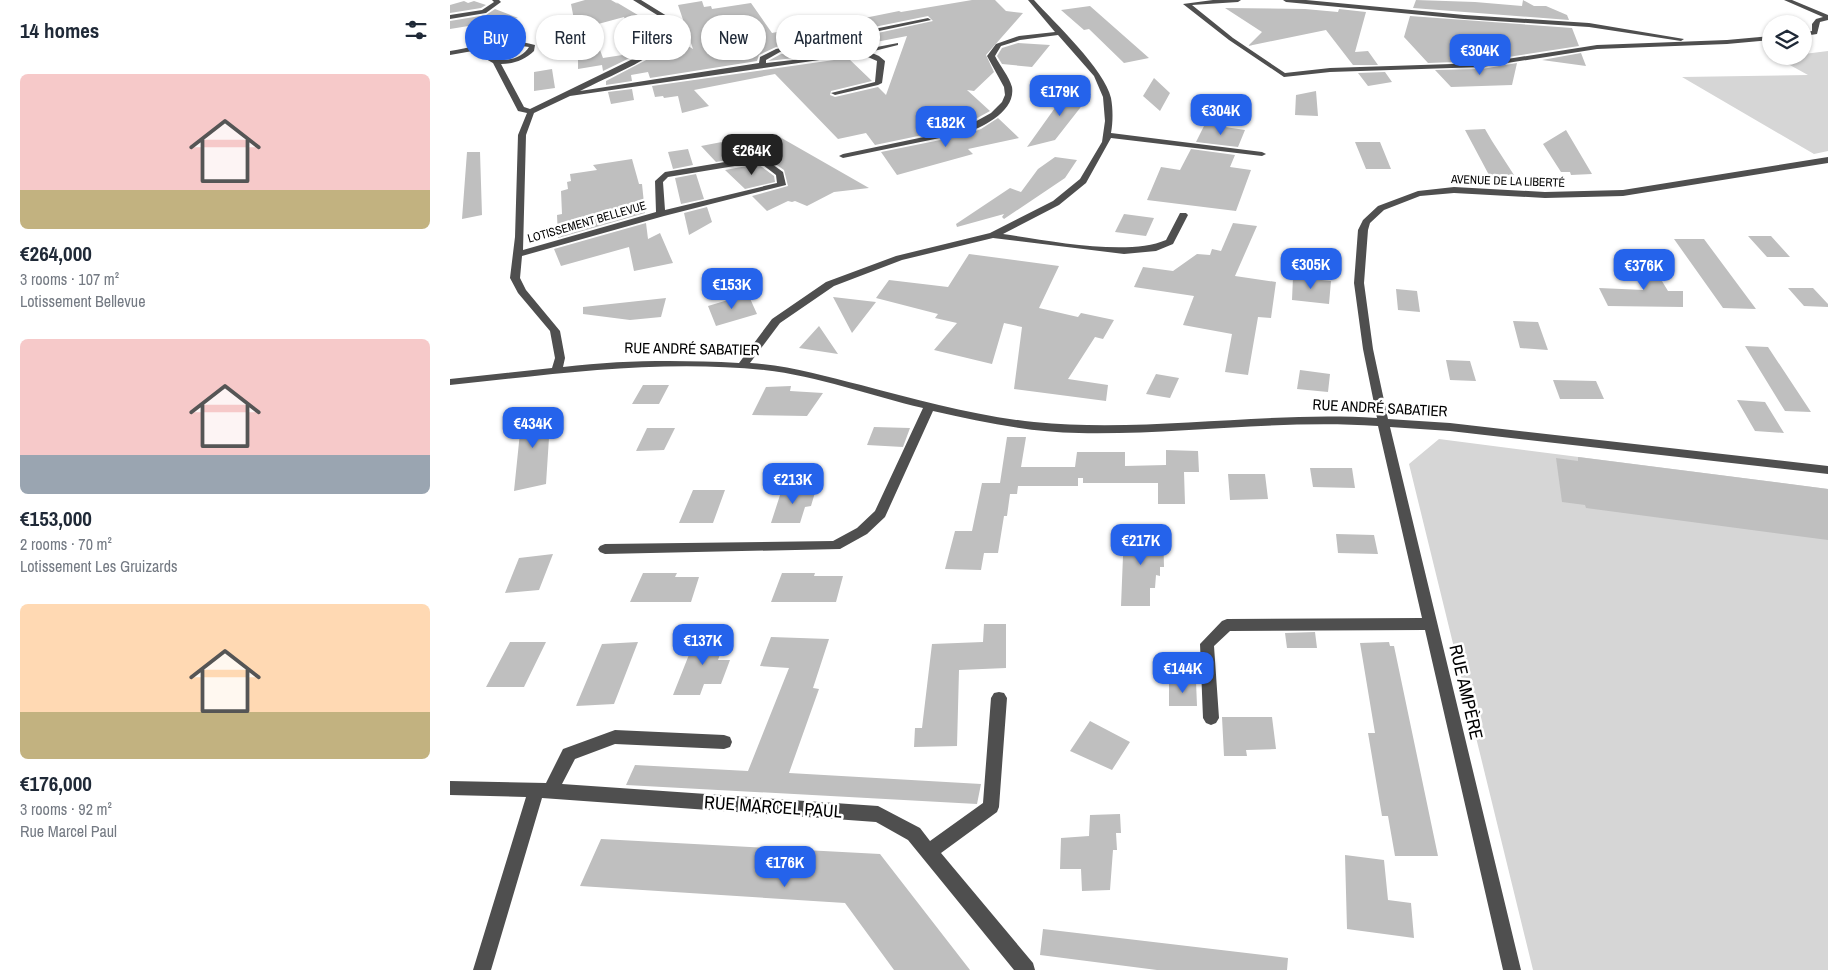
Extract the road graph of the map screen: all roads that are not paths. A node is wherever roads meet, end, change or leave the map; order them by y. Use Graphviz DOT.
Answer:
graph roads {
  1 [pos="495,0"];
  2 [pos="636,0"];
  3 [pos="1031,0"];
  4 [pos="1238,0"];
  5 [pos="1286,0"];
  6 [pos="1787,0"];
  7 [pos="450,17"];
  8 [pos="1828,17"];
  9 [pos="928,20"];
  10 [pos="1061,33"];
  11 [pos="1812,33"];
  12 [pos="1762,39"];
  13 [pos="1703,43"];
  14 [pos="526,44"];
  15 [pos="896,44"];
  16 [pos="880,48"];
  17 [pos="465,50"];
  18 [pos="450,53"];
  19 [pos="526,55"];
  20 [pos="492,60"];
  21 [pos="509,60"];
  22 [pos="823,60"];
  23 [pos="880,60"];
  24 [pos="496,62"];
  25 [pos="762,65"];
  26 [pos="835,93"];
  27 [pos="565,95"];
  28 [pos="531,112"];
  29 [pos="1107,135"];
  30 [pos="1262,154"];
  31 [pos="843,156"];
  32 [pos="1828,160"];
  33 [pos="661,214"];
  34 [pos="1183,215"];
  35 [pos="992,235"];
  36 [pos="519,254"];
  37 [pos="742,366"];
  38 [pos="557,370"];
  39 [pos="450,382"];
  40 [pos="930,406"];
  41 [pos="1383,422"];
  42 [pos="1828,470"];
  43 [pos="605,549"];
  44 [pos="1430,624"];
  45 [pos="999,698"];
  46 [pos="1211,718"];
  47 [pos="724,742"];
  48 [pos="450,788"];
  49 [pos="544,791"];
  50 [pos="929,852"];
  51 [pos="482,970"];
  52 [pos="1026,970"];
  53 [pos="1512,970"];
  1 -- 7 [label="street"];
  2 -- 27 [label="street"];
  3 -- 10 [label="street"];
  4 -- 13 [label="street"];
  5 -- 13 [label="street"];
  6 -- 8 [label="street"];
  8 -- 11 [label="street"];
  9 -- 25 [label="street"];
  10 -- 29 [label="street"];
  10 -- 31 [label="street"];
  12 -- 13 [label="street"];
  14 -- 19 [label="street"];
  15 -- 16 [label="street"];
  17 -- 18 [label="street"];
  20 -- 24 [label="street"];
  21 -- 24 [label="street"];
  22 -- 25 [label="street"];
  23 -- 26 [label="street"];
  24 -- 28 [label="street"];
  25 -- 27 [label="street"];
  27 -- 28 [label="street"];
  28 -- 36 [label="street"];
  29 -- 30 [label="street"];
  29 -- 35 [label="street"];
  32 -- 41 [label="street, AVENUE DE LA LIBERTÉ"];
  33 -- 33 [label="street, LOTISSEMENT BELLEVUE"];
  33 -- 36 [label="street, LOTISSEMENT BELLEVUE"];
  34 -- 35 [label="street"];
  35 -- 37 [label="street"];
  36 -- 38 [label="street"];
  37 -- 38 [label="street, RUE ANDRÉ SABATIER"];
  37 -- 40 [label="street, RUE ANDRÉ SABATIER"];
  38 -- 39 [label="street, RUE ANDRÉ SABATIER"];
  40 -- 41 [label="street, RUE ANDRÉ SABATIER"];
  40 -- 43 [label="street"];
  41 -- 42 [label="street, RUE ANDRÉ SABATIER"];
  41 -- 44 [label="street, RUE AMPÈRE"];
  44 -- 46 [label="street"];
  44 -- 53 [label="street, RUE AMPÈRE"];
  45 -- 50 [label="street"];
  47 -- 49 [label="street"];
  48 -- 49 [label="street, RUE MARCEL PAUL"];
  49 -- 50 [label="street, RUE MARCEL PAUL"];
  49 -- 51 [label="street"];
  50 -- 52 [label="street, RUE MARCEL PAUL"];
}
